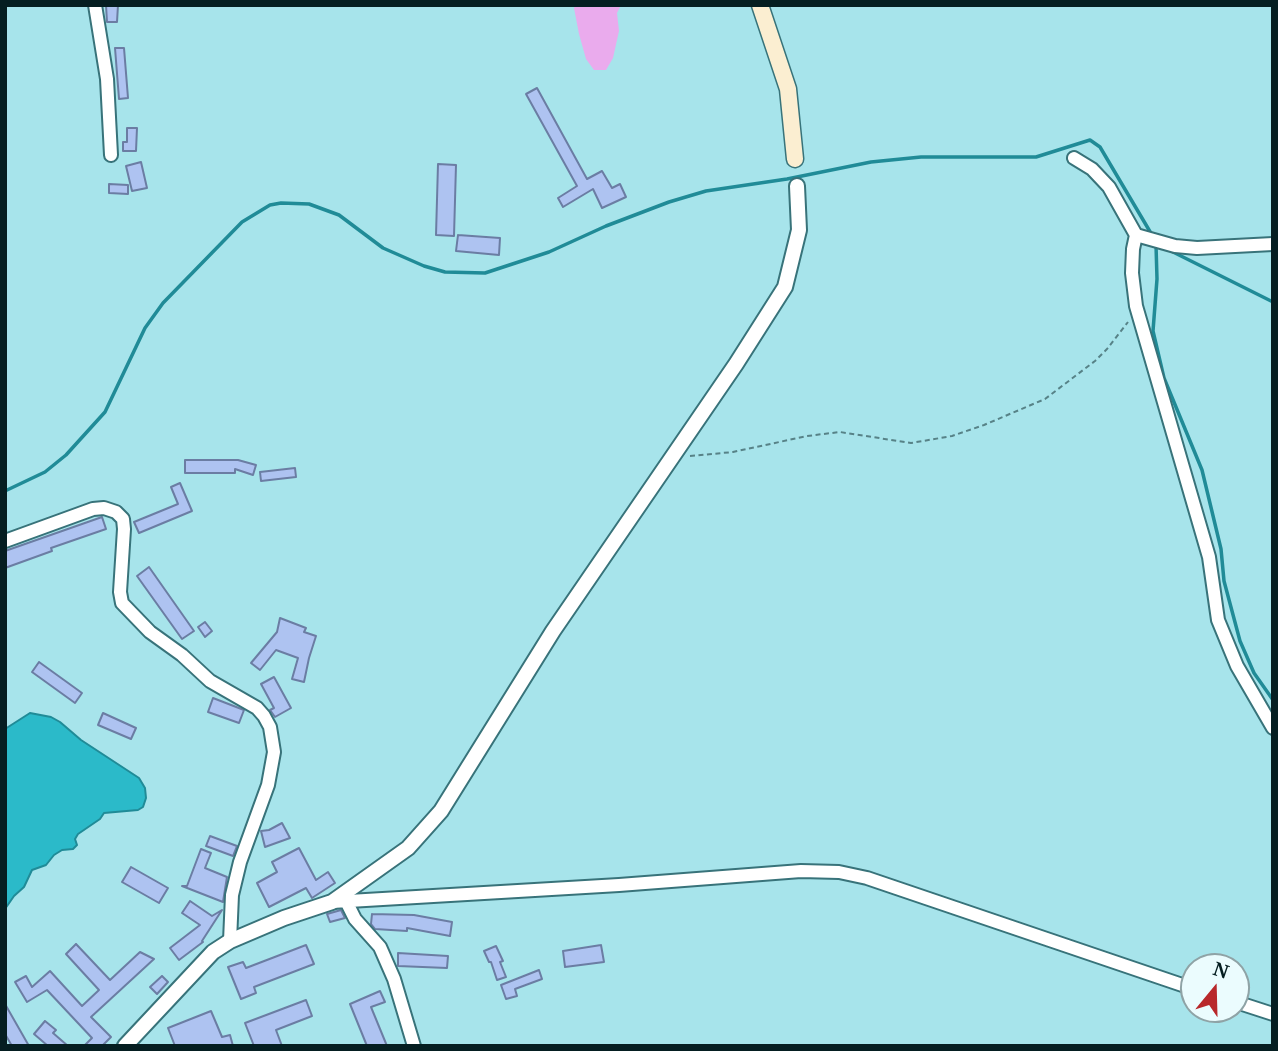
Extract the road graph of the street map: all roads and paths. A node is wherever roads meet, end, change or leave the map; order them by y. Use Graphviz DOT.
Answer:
graph roads {
  1 [pos="95,5"];
  2 [pos="761,5"];
  3 [pos="111,155"];
  4 [pos="1074,158"];
  5 [pos="795,159"];
  6 [pos="797,186"];
  7 [pos="1136,235"];
  8 [pos="1273,244"];
  9 [pos="1136,306"];
  10 [pos="675,454"];
  11 [pos="5,541"];
  12 [pos="1269,711"];
  13 [pos="1273,728"];
  14 [pos="339,901"];
  15 [pos="230,941"];
  16 [pos="1180,984"];
  17 [pos="1250,1007"];
  18 [pos="1273,1014"];
  19 [pos="125,1046"];
  20 [pos="414,1046"];
  1 -- 3 [label="street"];
  2 -- 5 [label="main road"];
  4 -- 7 [label="street"];
  6 -- 10 [label="street"];
  7 -- 8 [label="street"];
  7 -- 9 [label="street"];
  9 -- 10 [label="path"];
  9 -- 12 [label="street"];
  10 -- 14 [label="street"];
  11 -- 15 [label="street"];
  12 -- 13 [label="street"];
  14 -- 15 [label="street"];
  14 -- 16 [label="street"];
  14 -- 20 [label="street"];
  15 -- 19 [label="street"];
  17 -- 18 [label="street"];
}
